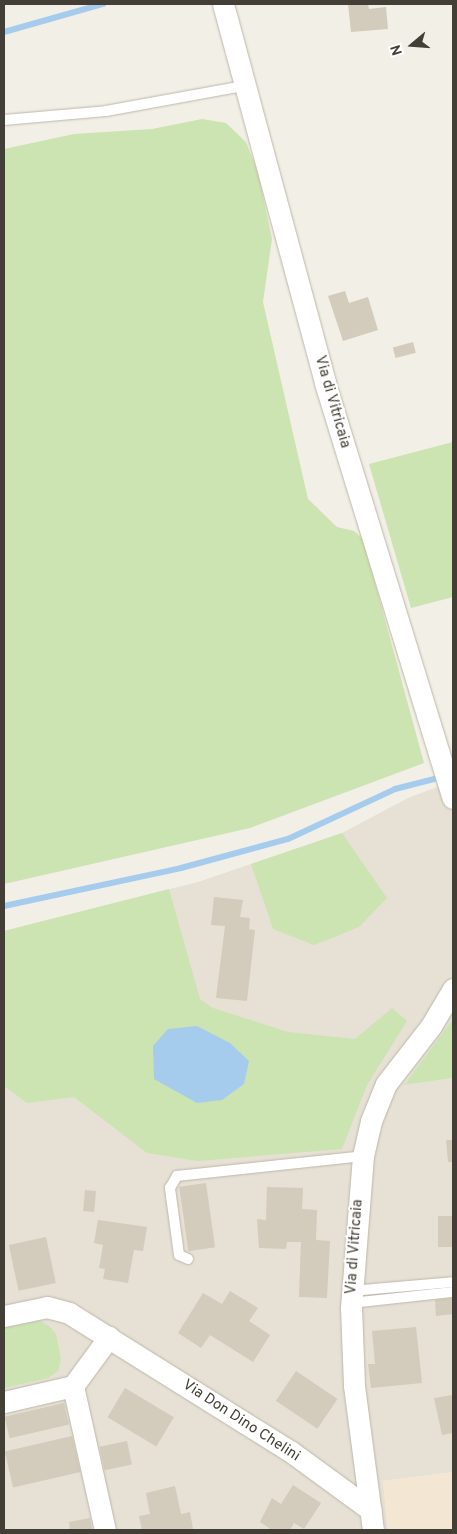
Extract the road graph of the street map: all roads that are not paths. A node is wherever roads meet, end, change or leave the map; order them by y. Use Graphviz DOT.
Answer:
graph roads {
  1 [pos="223,4"];
  2 [pos="243,86"];
  3 [pos="4,120"];
  4 [pos="452,795"];
  5 [pos="453,989"];
  6 [pos="363,1156"];
  7 [pos="188,1260"];
  8 [pos="453,1282"];
  9 [pos="453,1292"];
  10 [pos="352,1297"];
  11 [pos="4,1316"];
  12 [pos="109,1337"];
  13 [pos="73,1386"];
  14 [pos="4,1402"];
  15 [pos="372,1520"];
  16 [pos="104,1530"];
  1 -- 2 [label="street, Via di Vitricaia"];
  2 -- 3 [label="lane"];
  2 -- 4 [label="street, Via di Vitricaia"];
  5 -- 6 [label="street, Via di Vitricaia"];
  6 -- 7 [label="lane"];
  6 -- 10 [label="street, Via di Vitricaia"];
  8 -- 10 [label="lane"];
  9 -- 10 [label="lane"];
  10 -- 15 [label="street, Via di Vitricaia"];
  11 -- 12 [label="street, Via Don Dino Chelini"];
  12 -- 13 [label="street"];
  12 -- 15 [label="street, Via Don Dino Chelini"];
  13 -- 14 [label="street"];
  13 -- 16 [label="street"];
}
